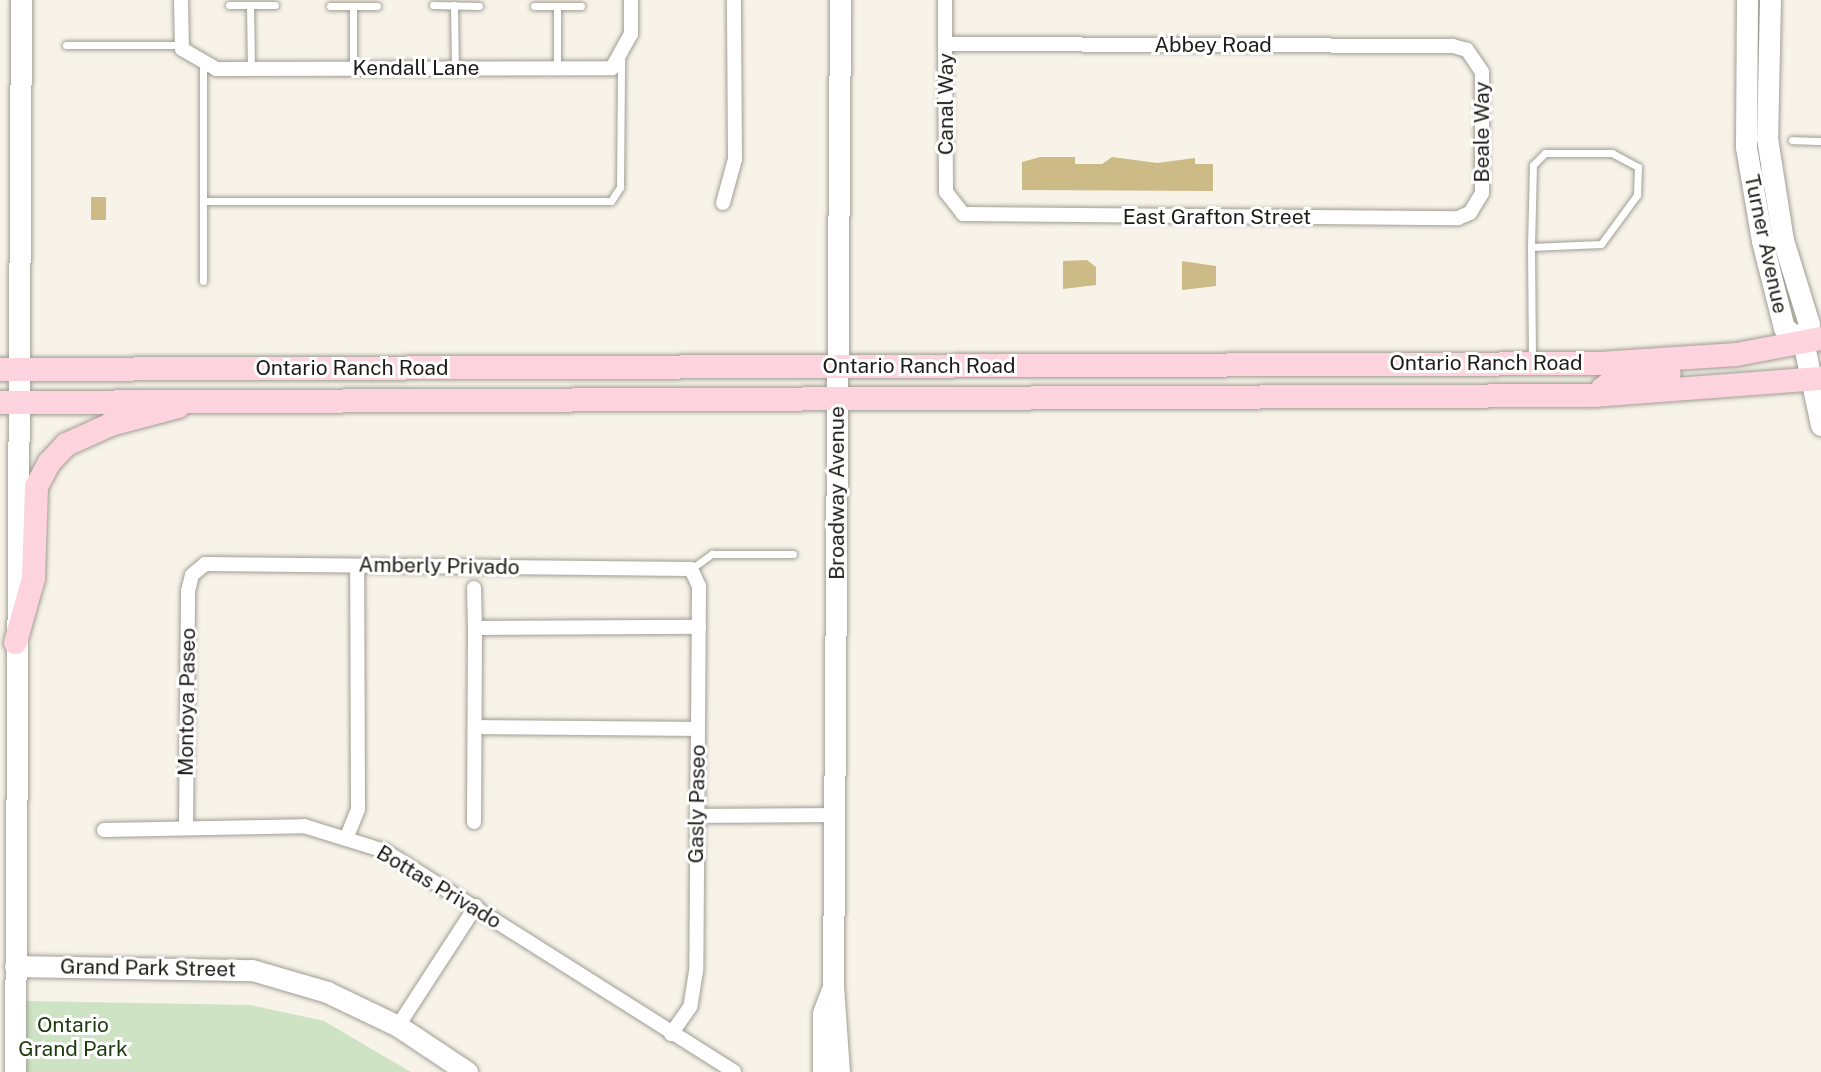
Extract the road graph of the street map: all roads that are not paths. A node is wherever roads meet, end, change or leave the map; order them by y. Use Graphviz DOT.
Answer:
graph roads {
  1 [pos="22,0"];
  2 [pos="181,0"];
  3 [pos="631,0"];
  4 [pos="734,0"];
  5 [pos="840,0"];
  6 [pos="945,0"];
  7 [pos="1746,0"];
  8 [pos="1770,0"];
  9 [pos="229,5"];
  10 [pos="250,5"];
  11 [pos="275,5"];
  12 [pos="433,5"];
  13 [pos="454,5"];
  14 [pos="330,6"];
  15 [pos="353,6"];
  16 [pos="377,6"];
  17 [pos="480,6"];
  18 [pos="534,6"];
  19 [pos="557,6"];
  20 [pos="581,6"];
  21 [pos="945,44"];
  22 [pos="66,45"];
  23 [pos="182,45"];
  24 [pos="621,52"];
  25 [pos="1477,60"];
  26 [pos="203,64"];
  27 [pos="454,68"];
  28 [pos="557,68"];
  29 [pos="251,69"];
  30 [pos="353,69"];
  31 [pos="1792,140"];
  32 [pos="1821,141"];
  33 [pos="203,201"];
  34 [pos="723,203"];
  35 [pos="1479,204"];
  36 [pos="953,207"];
  37 [pos="1531,247"];
  38 [pos="203,281"];
  39 [pos="1812,340"];
  40 [pos="1532,363"];
  41 [pos="1063,365"];
  42 [pos="837,366"];
  43 [pos="8,368"];
  44 [pos="1818,374"];
  45 [pos="1594,394"];
  46 [pos="601,396"];
  47 [pos="838,396"];
  48 [pos="215,397"];
  49 [pos="8,402"];
  50 [pos="1821,425"];
  51 [pos="793,554"];
  52 [pos="357,566"];
  53 [pos="691,569"];
  54 [pos="192,575"];
  55 [pos="474,588"];
  56 [pos="699,627"];
  57 [pos="475,628"];
  58 [pos="15,642"];
  59 [pos="475,727"];
  60 [pos="698,729"];
  61 [pos="834,815"];
  62 [pos="697,816"];
  63 [pos="474,822"];
  64 [pos="186,828"];
  65 [pos="104,830"];
  66 [pos="346,839"];
  67 [pos="476,906"];
  68 [pos="0,932"];
  69 [pos="8,966"];
  70 [pos="833,987"];
  71 [pos="823,1013"];
  72 [pos="398,1026"];
  73 [pos="671,1034"];
  74 [pos="15,1072"];
  75 [pos="467,1072"];
  76 [pos="734,1072"];
  77 [pos="813,1072"];
  78 [pos="823,1072"];
  79 [pos="839,1072"];
  1 -- 43 [label="street"];
  2 -- 23 [label="street"];
  3 -- 24 [label="street"];
  4 -- 34 [label="street"];
  5 -- 42 [label="street, Broadway Avenue"];
  6 -- 21 [label="street, Canal Way"];
  7 -- 39 [label="street, Turner Avenue"];
  8 -- 39 [label="street, Turner Avenue"];
  9 -- 10 [label="lane"];
  10 -- 11 [label="lane"];
  10 -- 29 [label="lane"];
  12 -- 13 [label="lane"];
  13 -- 17 [label="lane"];
  13 -- 27 [label="lane"];
  14 -- 15 [label="lane"];
  15 -- 16 [label="lane"];
  15 -- 30 [label="lane"];
  18 -- 19 [label="lane"];
  19 -- 20 [label="lane"];
  19 -- 28 [label="lane"];
  21 -- 25 [label="street, Abbey Road"];
  21 -- 36 [label="street, Canal Way"];
  22 -- 23 [label="lane"];
  23 -- 26 [label="street"];
  24 -- 28 [label="street, Kendall Lane"];
  24 -- 33 [label="lane"];
  25 -- 35 [label="street, Beale Way"];
  26 -- 29 [label="street, Kendall Lane"];
  26 -- 33 [label="lane"];
  27 -- 28 [label="street, Kendall Lane"];
  27 -- 30 [label="street, Kendall Lane"];
  29 -- 30 [label="street, Kendall Lane"];
  31 -- 32 [label="lane"];
  33 -- 38 [label="lane"];
  35 -- 36 [label="street, East Grafton Street"];
  37 -- 37 [label="lane"];
  37 -- 40 [label="lane"];
  39 -- 40 [label="main road, Ontario Ranch Road"];
  39 -- 44 [label="street"];
  39 -- 45 [label="main road"];
  40 -- 41 [label="main road, Ontario Ranch Road"];
  41 -- 42 [label="main road, Ontario Ranch Road"];
  41 -- 47 [label="main road"];
  42 -- 43 [label="main road, Ontario Ranch Road"];
  42 -- 46 [label="main road"];
  42 -- 47 [label="street, Broadway Avenue"];
  43 -- 49 [label="street"];
  44 -- 45 [label="main road, Ontario Ranch Road"];
  44 -- 50 [label="street"];
  45 -- 47 [label="main road, Ontario Ranch Road"];
  46 -- 47 [label="main road, Ontario Ranch Road"];
  46 -- 48 [label="main road, Ontario Ranch Road"];
  47 -- 61 [label="street, Broadway Avenue"];
  48 -- 49 [label="main road, Ontario Ranch Road"];
  48 -- 58 [label="main road"];
  49 -- 58 [label="street"];
  51 -- 53 [label="lane"];
  52 -- 53 [label="street, Amberly Privado"];
  52 -- 54 [label="street, Amberly Privado"];
  52 -- 66 [label="street"];
  53 -- 56 [label="street, Gasly Paseo"];
  54 -- 64 [label="street, Montoya Paseo"];
  55 -- 57 [label="street"];
  56 -- 57 [label="street"];
  56 -- 60 [label="street, Gasly Paseo"];
  57 -- 59 [label="street"];
  58 -- 69 [label="street"];
  59 -- 60 [label="street"];
  59 -- 63 [label="street"];
  60 -- 62 [label="street, Gasly Paseo"];
  61 -- 62 [label="street"];
  61 -- 70 [label="street, Broadway Avenue"];
  62 -- 73 [label="street, Gasly Paseo"];
  64 -- 65 [label="street, Bottas Privado"];
  64 -- 66 [label="street, Bottas Privado"];
  66 -- 67 [label="street, Bottas Privado"];
  67 -- 72 [label="street"];
  67 -- 73 [label="street, Bottas Privado"];
  68 -- 69 [label="street"];
  69 -- 72 [label="street, Grand Park Street"];
  69 -- 74 [label="street"];
  70 -- 71 [label="street, Broadway Avenue"];
  70 -- 79 [label="street, Broadway Avenue"];
  71 -- 77 [label="street"];
  71 -- 78 [label="street, Broadway Avenue"];
  72 -- 75 [label="street, Grand Park Street"];
  73 -- 76 [label="street, Bottas Privado"];
}
